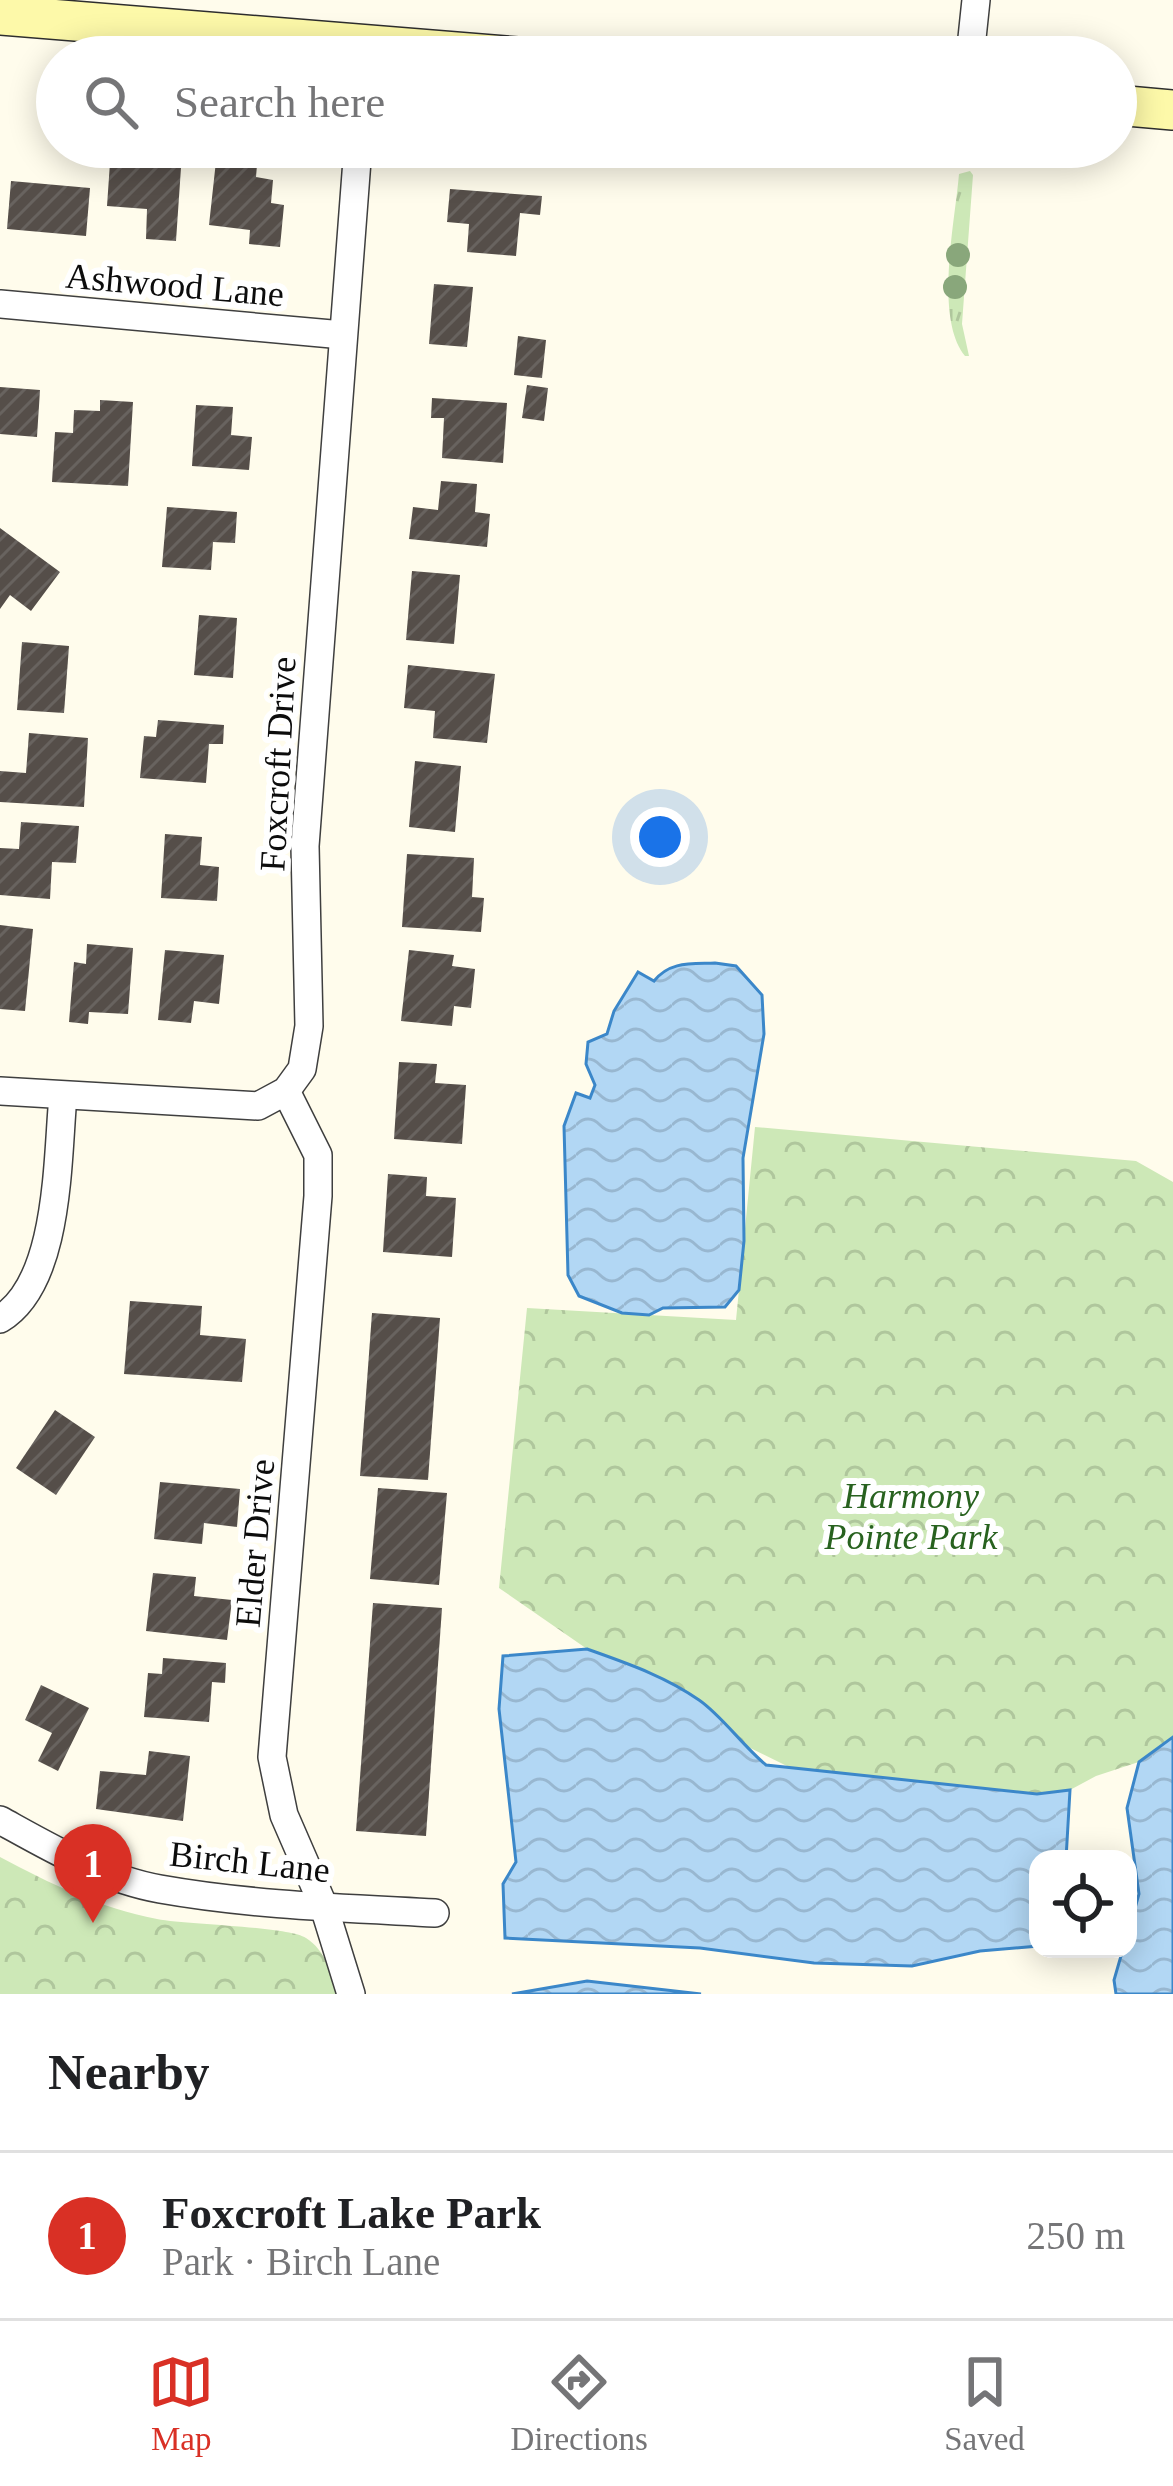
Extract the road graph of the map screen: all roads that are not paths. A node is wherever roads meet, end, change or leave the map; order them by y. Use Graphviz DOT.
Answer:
graph roads {
  1 [pos="976,0"];
  2 [pos="0,15"];
  3 [pos="214,36"];
  4 [pos="972,36"];
  5 [pos="1137,107"];
  6 [pos="1173,110"];
  7 [pos="356,168"];
  8 [pos="0,304"];
  9 [pos="343,335"];
  10 [pos="0,1090"];
  11 [pos="286,1091"];
  12 [pos="63,1096"];
  13 [pos="0,1319"];
  14 [pos="0,1820"];
  15 [pos="324,1907"];
  16 [pos="435,1913"];
  17 [pos="351,1994"];
  1 -- 4 [label="street"];
  2 -- 3 [label="main road"];
  5 -- 6 [label="main road"];
  7 -- 9 [label="street, Foxcroft Drive"];
  8 -- 9 [label="street, Ashwood Lane"];
  9 -- 11 [label="street, Foxcroft Drive"];
  10 -- 12 [label="street"];
  11 -- 12 [label="street"];
  11 -- 15 [label="street, Elder Drive"];
  12 -- 13 [label="street"];
  14 -- 15 [label="street, Birch Lane"];
  15 -- 16 [label="street, Birch Lane"];
  15 -- 17 [label="street, Elder Drive"];
}
